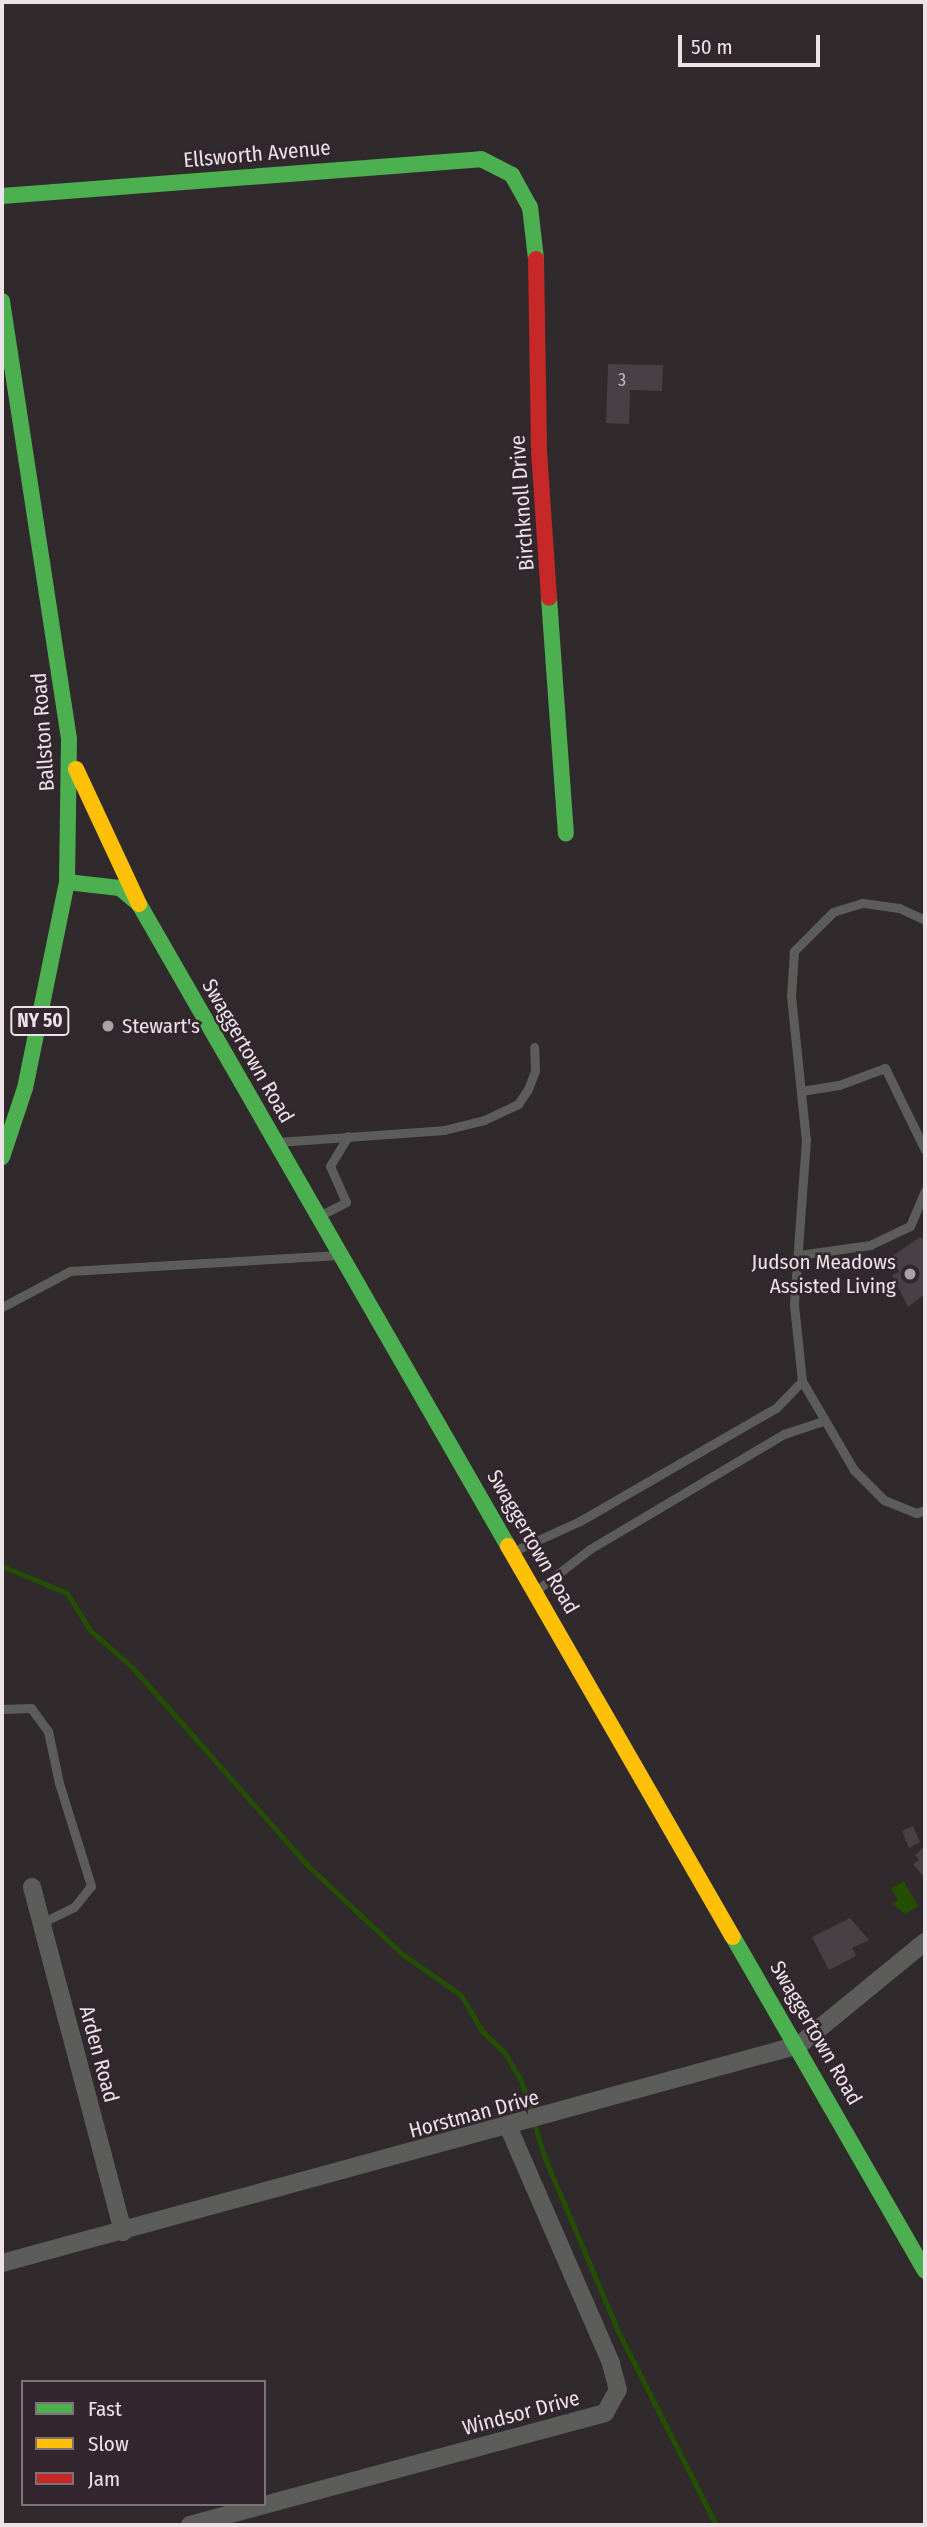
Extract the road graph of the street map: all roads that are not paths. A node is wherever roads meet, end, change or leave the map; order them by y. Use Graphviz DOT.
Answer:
graph roads {
  1 [pos="512,175"];
  2 [pos="2,196"];
  3 [pos="2,301"];
  4 [pos="69,739"];
  5 [pos="566,833"];
  6 [pos="67,882"];
  7 [pos="139,904"];
  8 [pos="925,920"];
  9 [pos="534,1047"];
  10 [pos="801,1090"];
  11 [pos="348,1136"];
  12 [pos="276,1142"];
  13 [pos="925,1150"];
  14 [pos="2,1157"];
  15 [pos="925,1191"];
  16 [pos="319,1216"];
  17 [pos="342,1255"];
  18 [pos="799,1255"];
  19 [pos="2,1307"];
  20 [pos="802,1381"];
  21 [pos="823,1421"];
  22 [pos="925,1510"];
  23 [pos="514,1550"];
  24 [pos="537,1590"];
  25 [pos="2,1709"];
  26 [pos="32,1887"];
  27 [pos="41,1923"];
  28 [pos="925,1942"];
  29 [pos="799,2045"];
  30 [pos="509,2128"];
  31 [pos="123,2232"];
  32 [pos="2,2263"];
  33 [pos="925,2271"];
  34 [pos="266,2504"];
  35 [pos="260,2506"];
  36 [pos="190,2525"];
  1 -- 2 [label="street, Ellsworth Avenue"];
  1 -- 5 [label="street, Birchknoll Drive"];
  3 -- 4 [label="street, Ballston Road / NY 50"];
  4 -- 6 [label="street, Ballston Road / NY 50"];
  4 -- 7 [label="street"];
  6 -- 7 [label="street, Swaggertown Road"];
  6 -- 14 [label="street, Ballston Road / NY 50"];
  7 -- 12 [label="street, Swaggertown Road"];
  8 -- 10 [label="lane"];
  9 -- 11 [label="lane"];
  10 -- 13 [label="lane"];
  10 -- 18 [label="lane"];
  11 -- 12 [label="lane"];
  11 -- 16 [label="lane"];
  12 -- 16 [label="street, Swaggertown Road"];
  15 -- 18 [label="lane"];
  16 -- 17 [label="street, Swaggertown Road"];
  17 -- 19 [label="lane"];
  17 -- 23 [label="street, Swaggertown Road"];
  18 -- 20 [label="lane"];
  20 -- 21 [label="lane"];
  20 -- 23 [label="lane"];
  21 -- 22 [label="lane"];
  21 -- 24 [label="lane"];
  23 -- 24 [label="street, Swaggertown Road"];
  24 -- 29 [label="street, Swaggertown Road"];
  25 -- 27 [label="lane"];
  26 -- 27 [label="street, Arden Road"];
  27 -- 31 [label="street, Arden Road"];
  28 -- 29 [label="street, Horstman Drive"];
  29 -- 30 [label="street, Horstman Drive"];
  29 -- 33 [label="street, Swaggertown Road"];
  30 -- 31 [label="street, Horstman Drive"];
  30 -- 34 [label="street, Windsor Drive"];
  31 -- 32 [label="street, Horstman Drive"];
  35 -- 36 [label="street, Windsor Drive"];
}
